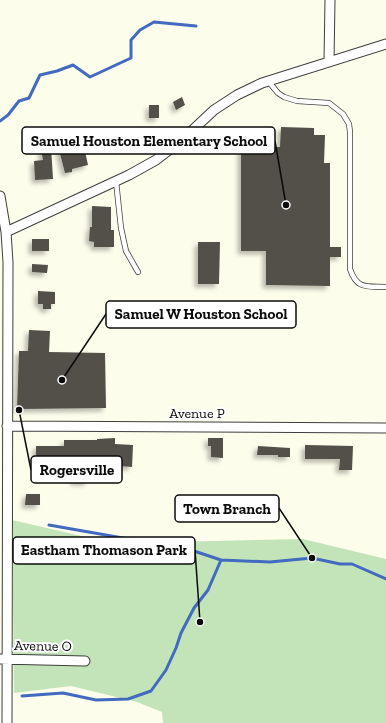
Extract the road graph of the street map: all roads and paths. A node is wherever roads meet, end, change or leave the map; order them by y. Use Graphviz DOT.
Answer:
graph roads {
  1 [pos="330,0"];
  2 [pos="386,44"];
  3 [pos="329,62"];
  4 [pos="268,81"];
  5 [pos="116,181"];
  6 [pos="0,196"];
  7 [pos="6,232"];
  8 [pos="138,272"];
  9 [pos="386,287"];
  10 [pos="7,426"];
  11 [pos="386,428"];
  12 [pos="3,522"];
  13 [pos="3,659"];
  14 [pos="85,661"];
  15 [pos="7,723"];
  1 -- 3 [label="street"];
  2 -- 3 [label="street"];
  3 -- 4 [label="street"];
  4 -- 5 [label="street"];
  4 -- 9 [label="lane"];
  5 -- 7 [label="street"];
  5 -- 8 [label="lane"];
  6 -- 7 [label="street"];
  7 -- 10 [label="street"];
  10 -- 11 [label="street, Avenue P"];
  10 -- 12 [label="street"];
  12 -- 13 [label="street"];
  13 -- 14 [label="street, Avenue O"];
  13 -- 15 [label="street"];
}
